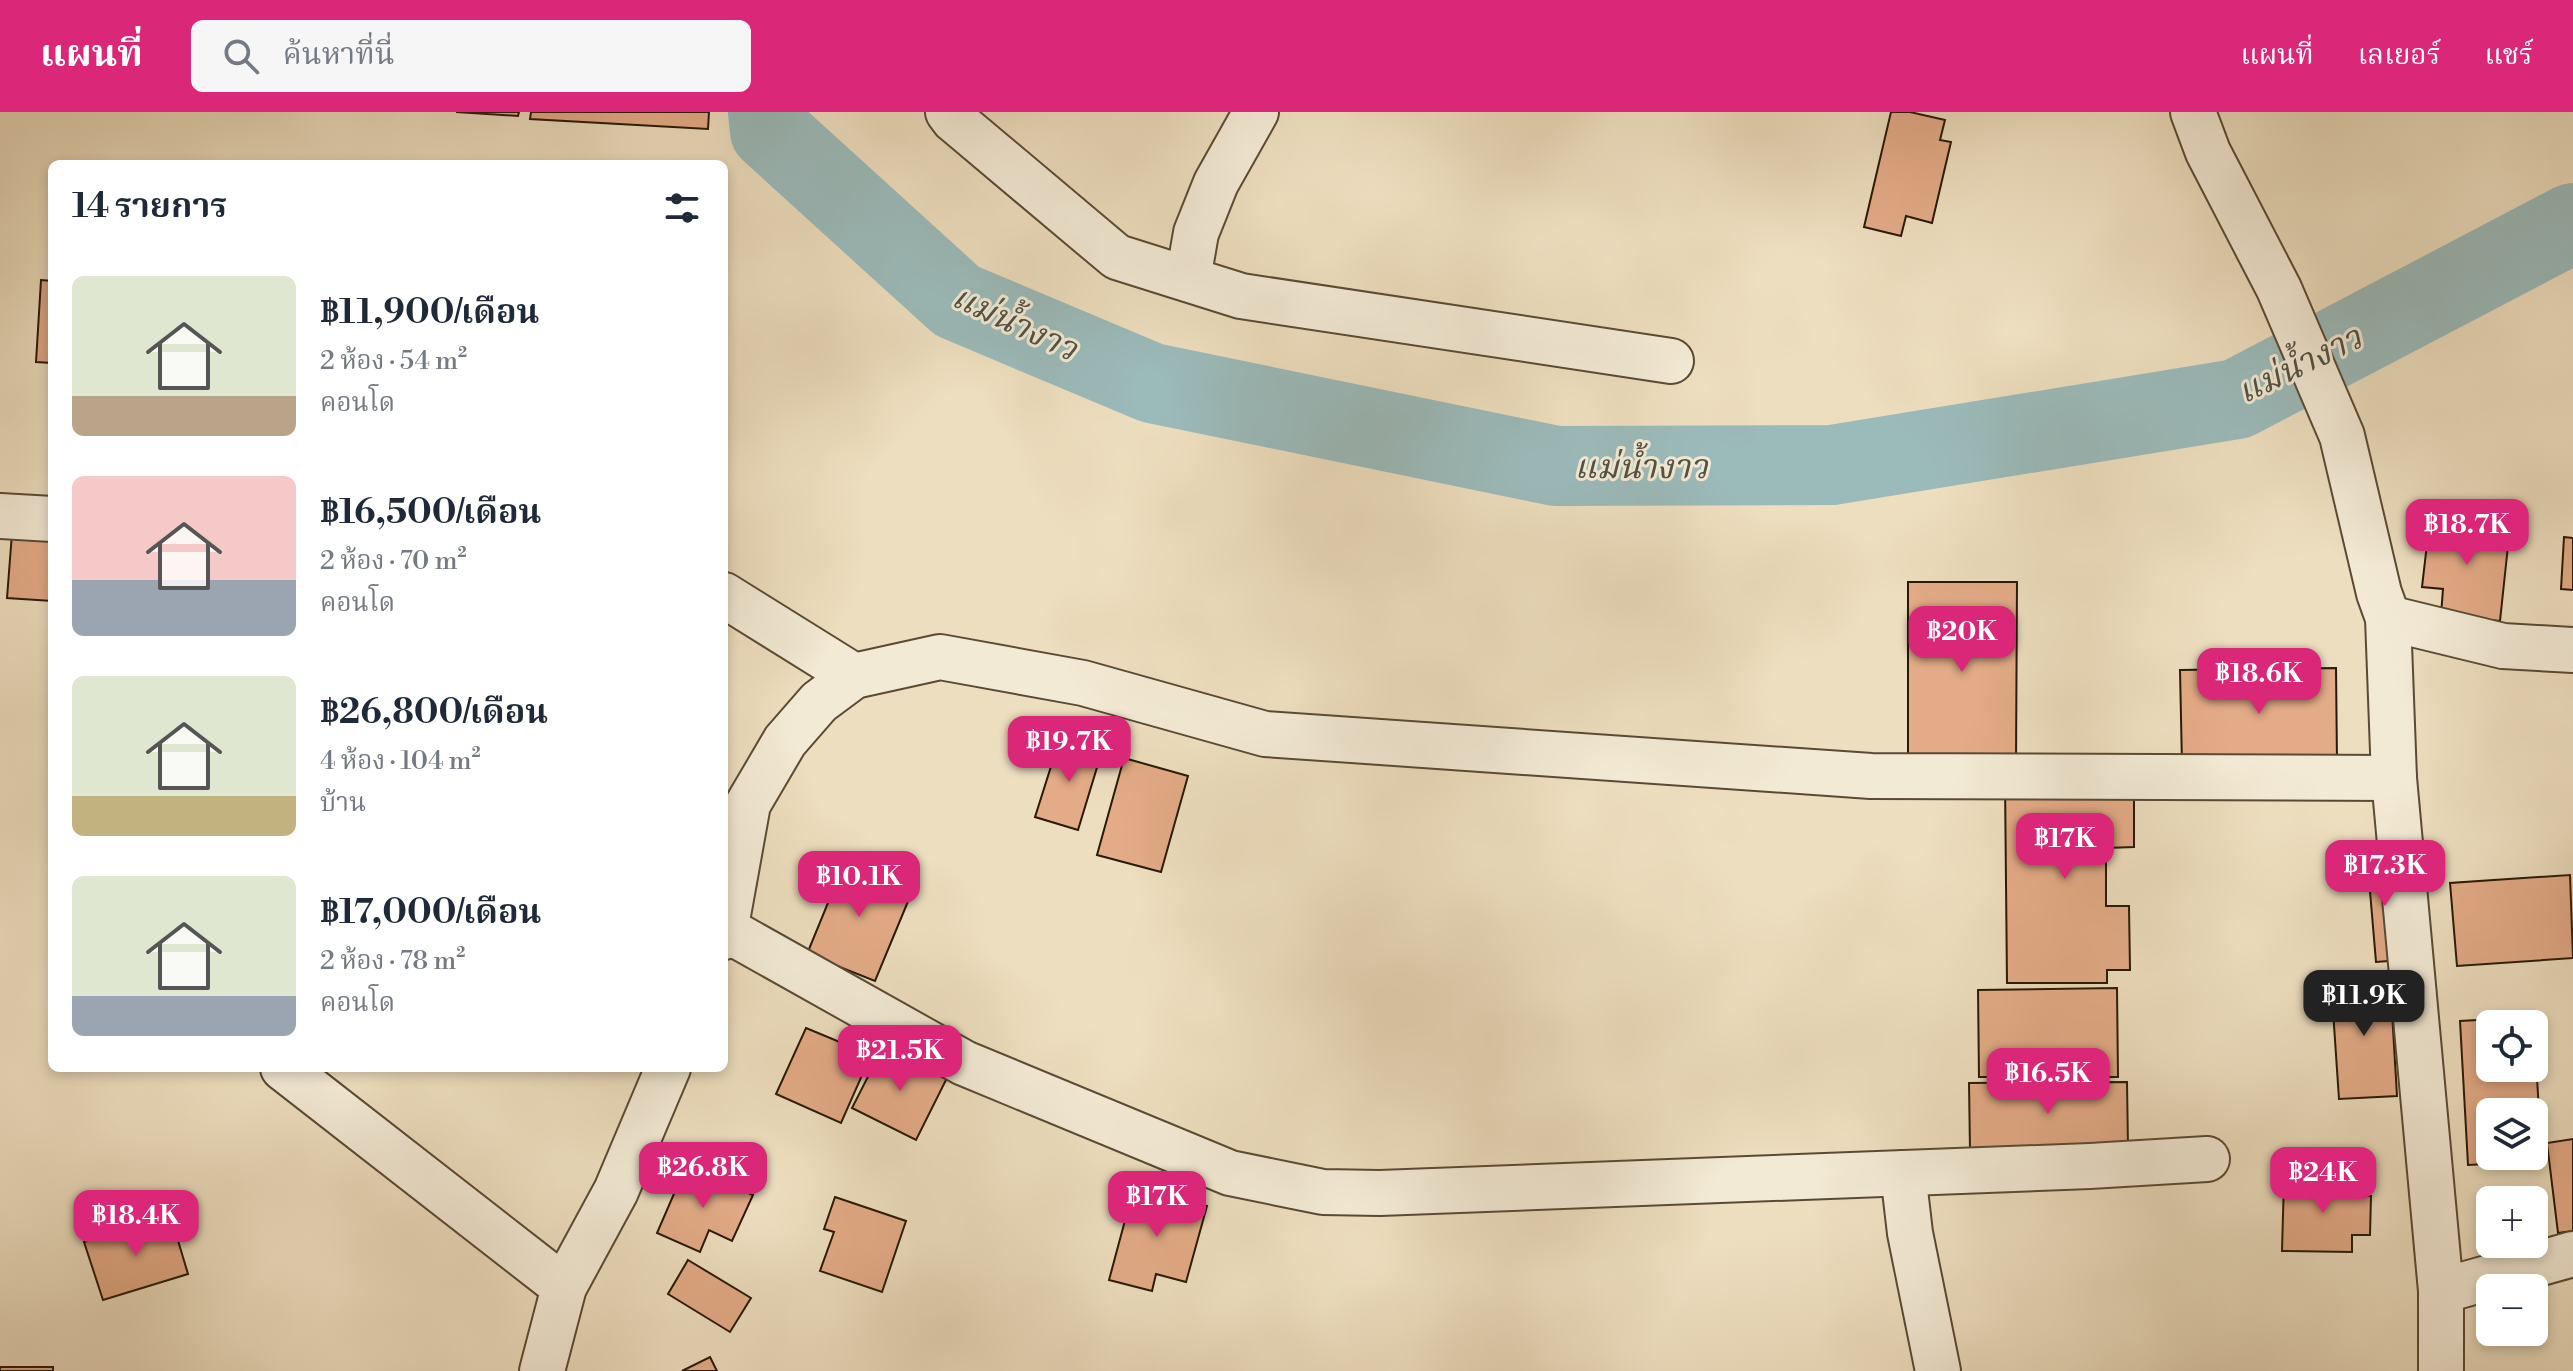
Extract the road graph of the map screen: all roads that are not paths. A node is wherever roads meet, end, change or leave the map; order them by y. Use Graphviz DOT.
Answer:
graph roads {
  1 [pos="948,112"];
  2 [pos="1256,112"];
  3 [pos="2193,112"];
  4 [pos="1188,279"];
  5 [pos="1671,361"];
  6 [pos="0,516"];
  7 [pos="48,519"];
  8 [pos="728,597"];
  9 [pos="2388,618"];
  10 [pos="2573,650"];
  11 [pos="854,676"];
  12 [pos="2394,778"];
  13 [pos="728,917"];
  14 [pos="728,936"];
  15 [pos="288,1072"];
  16 [pos="666,1072"];
  17 [pos="2207,1159"];
  18 [pos="1903,1173"];
  19 [pos="2573,1254"];
  20 [pos="564,1287"];
  21 [pos="2441,1291"];
  22 [pos="542,1371"];
  23 [pos="1938,1371"];
  24 [pos="2441,1371"];
  1 -- 4 [label="street"];
  2 -- 4 [label="street"];
  3 -- 9 [label="street"];
  4 -- 5 [label="street"];
  6 -- 7 [label="street"];
  8 -- 11 [label="street"];
  9 -- 10 [label="street"];
  9 -- 12 [label="street"];
  11 -- 12 [label="street"];
  11 -- 13 [label="street"];
  12 -- 21 [label="street"];
  14 -- 18 [label="street"];
  15 -- 20 [label="street"];
  16 -- 20 [label="street"];
  17 -- 18 [label="street"];
  18 -- 23 [label="street"];
  19 -- 21 [label="street"];
  20 -- 22 [label="street"];
  21 -- 24 [label="street"];
}
